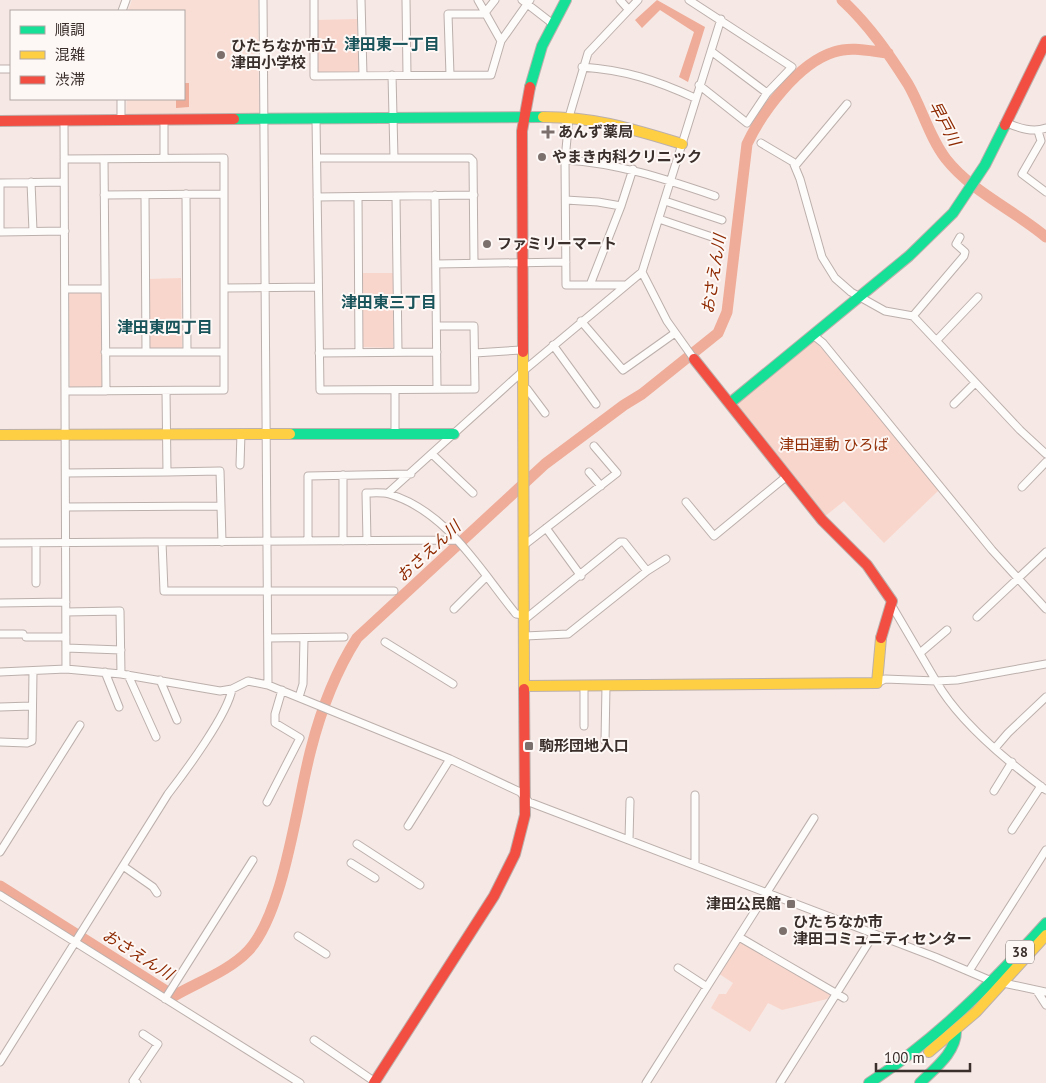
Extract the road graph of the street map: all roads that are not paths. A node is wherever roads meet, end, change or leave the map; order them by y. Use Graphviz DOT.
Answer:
graph roads {
  1 [pos="263,0"];
  2 [pos="314,0"];
  3 [pos="361,0"];
  4 [pos="406,0"];
  5 [pos="478,0"];
  6 [pos="495,0"];
  7 [pos="566,0"];
  8 [pos="620,0"];
  9 [pos="638,0"];
  10 [pos="689,0"];
  11 [pos="526,1"];
  12 [pos="628,9"];
  13 [pos="484,14"];
  14 [pos="722,19"];
  15 [pos="553,24"];
  16 [pos="501,41"];
  17 [pos="1046,41"];
  18 [pos="711,51"];
  19 [pos="582,67"];
  20 [pos="363,74"];
  21 [pos="407,75"];
  22 [pos="450,75"];
  23 [pos="392,76"];
  24 [pos="699,85"];
  25 [pos="767,93"];
  26 [pos="695,98"];
  27 [pos="121,100"];
  28 [pos="847,104"];
  29 [pos="524,117"];
  30 [pos="569,117"];
  31 [pos="316,119"];
  32 [pos="393,119"];
  33 [pos="64,120"];
  34 [pos="122,120"];
  35 [pos="164,120"];
  36 [pos="265,120"];
  37 [pos="0,121"];
  38 [pos="1007,123"];
  39 [pos="1046,128"];
  40 [pos="1038,131"];
  41 [pos="761,143"];
  42 [pos="682,144"];
  43 [pos="164,158"];
  44 [pos="317,158"];
  45 [pos="394,158"];
  46 [pos="64,159"];
  47 [pos="104,159"];
  48 [pos="565,160"];
  49 [pos="795,166"];
  50 [pos="633,169"];
  51 [pos="671,181"];
  52 [pos="30,182"];
  53 [pos="64,182"];
  54 [pos="0,183"];
  55 [pos="1046,192"];
  56 [pos="144,194"];
  57 [pos="186,194"];
  58 [pos="224,194"];
  59 [pos="104,195"];
  60 [pos="474,195"];
  61 [pos="396,196"];
  62 [pos="435,196"];
  63 [pos="715,196"];
  64 [pos="317,197"];
  65 [pos="358,197"];
  66 [pos="566,200"];
  67 [pos="665,201"];
  68 [pos="621,206"];
  69 [pos="659,219"];
  70 [pos="722,220"];
  71 [pos="33,231"];
  72 [pos="64,231"];
  73 [pos="0,232"];
  74 [pos="712,237"];
  75 [pos="960,237"];
  76 [pos="522,262"];
  77 [pos="566,262"];
  78 [pos="474,263"];
  79 [pos="436,264"];
  80 [pos="642,272"];
  81 [pos="590,285"];
  82 [pos="624,285"];
  83 [pos="266,287"];
  84 [pos="318,287"];
  85 [pos="224,288"];
  86 [pos="65,289"];
  87 [pos="105,289"];
  88 [pos="859,297"];
  89 [pos="978,297"];
  90 [pos="913,316"];
  91 [pos="581,321"];
  92 [pos="437,326"];
  93 [pos="675,333"];
  94 [pos="813,335"];
  95 [pos="937,340"];
  96 [pos="553,345"];
  97 [pos="521,350"];
  98 [pos="105,352"];
  99 [pos="146,352"];
  100 [pos="187,352"];
  101 [pos="224,352"];
  102 [pos="319,352"];
  103 [pos="359,352"];
  104 [pos="398,352"];
  105 [pos="437,352"];
  106 [pos="475,352"];
  107 [pos="694,359"];
  108 [pos="522,372"];
  109 [pos="975,383"];
  110 [pos="523,388"];
  111 [pos="437,389"];
  112 [pos="395,390"];
  113 [pos="106,391"];
  114 [pos="166,391"];
  115 [pos="66,392"];
  116 [pos="730,403"];
  117 [pos="596,404"];
  118 [pos="954,404"];
  119 [pos="545,413"];
  120 [pos="241,433"];
  121 [pos="267,433"];
  122 [pos="167,434"];
  123 [pos="396,434"];
  124 [pos="454,434"];
  125 [pos="0,435"];
  126 [pos="66,435"];
  127 [pos="594,446"];
  128 [pos="432,454"];
  129 [pos="1046,454"];
  130 [pos="1046,462"];
  131 [pos="240,465"];
  132 [pos="167,472"];
  133 [pos="589,472"];
  134 [pos="66,473"];
  135 [pos="411,474"];
  136 [pos="343,475"];
  137 [pos="787,476"];
  138 [pos="601,486"];
  139 [pos="1022,486"];
  140 [pos="388,493"];
  141 [pos="472,493"];
  142 [pos="686,502"];
  143 [pos="221,506"];
  144 [pos="66,507"];
  145 [pos="546,528"];
  146 [pos="456,540"];
  147 [pos="308,541"];
  148 [pos="343,541"];
  149 [pos="367,541"];
  150 [pos="162,542"];
  151 [pos="222,542"];
  152 [pos="267,542"];
  153 [pos="0,543"];
  154 [pos="36,543"];
  155 [pos="67,543"];
  156 [pos="523,546"];
  157 [pos="1046,552"];
  158 [pos="666,559"];
  159 [pos="647,571"];
  160 [pos="486,576"];
  161 [pos="581,576"];
  162 [pos="1018,579"];
  163 [pos="36,583"];
  164 [pos="267,591"];
  165 [pos="394,591"];
  166 [pos="66,602"];
  167 [pos="0,603"];
  168 [pos="892,606"];
  169 [pos="454,609"];
  170 [pos="1046,609"];
  171 [pos="66,612"];
  172 [pos="524,618"];
  173 [pos="977,618"];
  174 [pos="946,630"];
  175 [pos="0,634"];
  176 [pos="525,636"];
  177 [pos="66,637"];
  178 [pos="344,637"];
  179 [pos="268,638"];
  180 [pos="304,638"];
  181 [pos="385,642"];
  182 [pos="66,648"];
  183 [pos="121,650"];
  184 [pos="920,653"];
  185 [pos="1046,664"];
  186 [pos="66,669"];
  187 [pos="0,672"];
  188 [pos="33,672"];
  189 [pos="105,672"];
  190 [pos="125,674"];
  191 [pos="160,680"];
  192 [pos="936,680"];
  193 [pos="877,683"];
  194 [pos="453,684"];
  195 [pos="268,685"];
  196 [pos="525,686"];
  197 [pos="584,686"];
  198 [pos="606,686"];
  199 [pos="232,689"];
  200 [pos="282,690"];
  201 [pos="299,697"];
  202 [pos="1046,697"];
  203 [pos="0,706"];
  204 [pos="31,706"];
  205 [pos="119,707"];
  206 [pos="176,720"];
  207 [pos="80,725"];
  208 [pos="584,726"];
  209 [pos="156,737"];
  210 [pos="605,741"];
  211 [pos="0,742"];
  212 [pos="996,747"];
  213 [pos="450,759"];
  214 [pos="1012,762"];
  215 [pos="1043,788"];
  216 [pos="994,792"];
  217 [pos="695,795"];
  218 [pos="526,799"];
  219 [pos="630,801"];
  220 [pos="267,802"];
  221 [pos="814,818"];
  222 [pos="408,826"];
  223 [pos="1012,830"];
  224 [pos="630,840"];
  225 [pos="357,844"];
  226 [pos="1046,850"];
  227 [pos="0,852"];
  228 [pos="252,860"];
  229 [pos="351,863"];
  230 [pos="695,864"];
  231 [pos="123,866"];
  232 [pos="375,878"];
  233 [pos="420,885"];
  234 [pos="766,892"];
  235 [pos="157,893"];
  236 [pos="0,895"];
  237 [pos="1046,923"];
  238 [pos="874,934"];
  239 [pos="1046,935"];
  240 [pos="298,936"];
  241 [pos="739,937"];
  242 [pos="76,941"];
  243 [pos="326,954"];
  244 [pos="678,968"];
  245 [pos="969,971"];
  246 [pos="999,983"];
  247 [pos="707,987"];
  248 [pos="1037,991"];
  249 [pos="1046,992"];
  250 [pos="837,993"];
  251 [pos="165,998"];
  252 [pos="844,998"];
  253 [pos="1046,1005"];
  254 [pos="956,1030"];
  255 [pos="143,1034"];
  256 [pos="314,1040"];
  257 [pos="930,1051"];
  258 [pos="941,1060"];
  259 [pos="0,1062"];
  260 [pos="374,1082"];
  261 [pos="137,1083"];
  262 [pos="300,1083"];
  263 [pos="646,1083"];
  264 [pos="780,1083"];
  265 [pos="868,1083"];
  266 [pos="883,1083"];
  267 [pos="920,1083"];
  1 -- 36 [label="street"];
  2 -- 20 [label="street"];
  3 -- 20 [label="street"];
  4 -- 21 [label="street"];
  5 -- 13 [label="street"];
  6 -- 13 [label="street"];
  7 -- 15 [label="street"];
  8 -- 12 [label="street"];
  9 -- 12 [label="street"];
  10 -- 14 [label="street"];
  11 -- 15 [label="street"];
  11 -- 16 [label="street"];
  12 -- 19 [label="street"];
  13 -- 16 [label="street"];
  13 -- 22 [label="street"];
  14 -- 18 [label="street"];
  14 -- 25 [label="street"];
  15 -- 29 [label="street"];
  16 -- 22 [label="street"];
  17 -- 38 [label="street"];
  18 -- 24 [label="street"];
  18 -- 25 [label="street"];
  19 -- 26 [label="street"];
  19 -- 30 [label="street"];
  20 -- 23 [label="street"];
  21 -- 22 [label="street"];
  21 -- 23 [label="street"];
  23 -- 32 [label="street"];
  24 -- 25 [label="street"];
  24 -- 26 [label="street"];
  26 -- 42 [label="street"];
  27 -- 34 [label="street"];
  28 -- 49 [label="street"];
  29 -- 30 [label="street"];
  29 -- 32 [label="street"];
  29 -- 76 [label="street"];
  30 -- 42 [label="street"];
  30 -- 48 [label="street"];
  31 -- 32 [label="street"];
  31 -- 36 [label="street"];
  31 -- 44 [label="street"];
  32 -- 45 [label="street"];
  33 -- 34 [label="street"];
  33 -- 37 [label="street"];
  33 -- 46 [label="street"];
  34 -- 35 [label="street"];
  35 -- 36 [label="street"];
  35 -- 43 [label="street"];
  36 -- 83 [label="street"];
  38 -- 40 [label="street"];
  38 -- 88 [label="street"];
  39 -- 40 [label="street"];
  40 -- 55 [label="street"];
  41 -- 49 [label="street"];
  42 -- 51 [label="street"];
  43 -- 47 [label="street"];
  43 -- 58 [label="street"];
  44 -- 45 [label="street"];
  44 -- 64 [label="street"];
  45 -- 60 [label="street"];
  46 -- 47 [label="street"];
  46 -- 53 [label="street"];
  47 -- 59 [label="street"];
  48 -- 50 [label="street"];
  48 -- 66 [label="street"];
  49 -- 88 [label="street"];
  50 -- 51 [label="street"];
  50 -- 68 [label="street"];
  51 -- 63 [label="street"];
  51 -- 67 [label="street"];
  52 -- 53 [label="street"];
  52 -- 54 [label="street"];
  52 -- 71 [label="street"];
  53 -- 72 [label="street"];
  54 -- 73 [label="street"];
  56 -- 57 [label="street"];
  56 -- 59 [label="street"];
  56 -- 99 [label="street"];
  57 -- 58 [label="street"];
  57 -- 100 [label="street"];
  58 -- 85 [label="street"];
  59 -- 87 [label="street"];
  60 -- 62 [label="street"];
  60 -- 78 [label="street"];
  61 -- 62 [label="street"];
  61 -- 65 [label="street"];
  61 -- 104 [label="street"];
  62 -- 79 [label="street"];
  64 -- 65 [label="street"];
  64 -- 84 [label="street"];
  65 -- 103 [label="street"];
  66 -- 68 [label="street"];
  66 -- 77 [label="street"];
  67 -- 69 [label="street"];
  67 -- 70 [label="street"];
  68 -- 81 [label="street"];
  69 -- 74 [label="street"];
  69 -- 80 [label="street"];
  71 -- 72 [label="street"];
  71 -- 73 [label="street"];
  72 -- 86 [label="street"];
  75 -- 90 [label="street"];
  76 -- 77 [label="street"];
  76 -- 78 [label="street"];
  76 -- 97 [label="street"];
  77 -- 81 [label="street"];
  78 -- 79 [label="street"];
  79 -- 92 [label="street"];
  80 -- 82 [label="street"];
  80 -- 93 [label="street"];
  81 -- 82 [label="street"];
  82 -- 91 [label="street"];
  83 -- 84 [label="street"];
  83 -- 85 [label="street"];
  83 -- 121 [label="street"];
  84 -- 102 [label="street"];
  85 -- 101 [label="street"];
  86 -- 87 [label="street"];
  86 -- 115 [label="street"];
  87 -- 98 [label="street"];
  88 -- 90 [label="street"];
  88 -- 94 [label="street"];
  89 -- 95 [label="street"];
  90 -- 95 [label="street"];
  91 -- 93 [label="street"];
  91 -- 96 [label="street"];
  92 -- 105 [label="street"];
  92 -- 106 [label="street"];
  93 -- 107 [label="street"];
  94 -- 116 [label="street"];
  94 -- 162 [label="street"];
  95 -- 109 [label="street"];
  96 -- 108 [label="street"];
  96 -- 117 [label="street"];
  97 -- 106 [label="street"];
  97 -- 108 [label="street"];
  98 -- 99 [label="street"];
  98 -- 113 [label="street"];
  99 -- 100 [label="street"];
  100 -- 101 [label="street"];
  101 -- 114 [label="street"];
  102 -- 103 [label="street"];
  102 -- 112 [label="street"];
  103 -- 104 [label="street"];
  104 -- 105 [label="street"];
  105 -- 111 [label="street"];
  106 -- 111 [label="street"];
  107 -- 116 [label="street"];
  108 -- 110 [label="street"];
  108 -- 124 [label="street"];
  109 -- 118 [label="street"];
  109 -- 129 [label="street"];
  110 -- 119 [label="street"];
  110 -- 156 [label="street"];
  111 -- 112 [label="street"];
  112 -- 123 [label="street"];
  113 -- 114 [label="street"];
  113 -- 115 [label="street"];
  114 -- 122 [label="street"];
  115 -- 126 [label="street"];
  116 -- 137 [label="street"];
  120 -- 121 [label="street"];
  120 -- 122 [label="street"];
  120 -- 131 [label="street"];
  121 -- 123 [label="street"];
  121 -- 152 [label="street"];
  122 -- 126 [label="street"];
  122 -- 132 [label="street"];
  123 -- 124 [label="street"];
  124 -- 128 [label="street"];
  125 -- 126 [label="street"];
  126 -- 134 [label="street"];
  127 -- 138 [label="street"];
  128 -- 135 [label="street"];
  128 -- 141 [label="street"];
  130 -- 139 [label="street"];
  132 -- 134 [label="street"];
  132 -- 143 [label="street"];
  133 -- 138 [label="street"];
  134 -- 144 [label="street"];
  135 -- 136 [label="street"];
  135 -- 140 [label="street"];
  136 -- 147 [label="street"];
  136 -- 148 [label="street"];
  137 -- 142 [label="street"];
  137 -- 168 [label="street"];
  138 -- 145 [label="street"];
  140 -- 146 [label="street"];
  140 -- 149 [label="street"];
  143 -- 144 [label="street"];
  143 -- 151 [label="street"];
  144 -- 155 [label="street"];
  145 -- 156 [label="street"];
  145 -- 161 [label="street"];
  146 -- 149 [label="street"];
  146 -- 160 [label="street"];
  147 -- 148 [label="street"];
  147 -- 152 [label="street"];
  148 -- 149 [label="street"];
  150 -- 151 [label="street"];
  150 -- 155 [label="street"];
  150 -- 164 [label="street"];
  151 -- 152 [label="street"];
  152 -- 164 [label="street"];
  153 -- 154 [label="street"];
  154 -- 155 [label="street"];
  154 -- 163 [label="street"];
  155 -- 166 [label="street"];
  156 -- 172 [label="street"];
  157 -- 162 [label="street"];
  158 -- 159 [label="street"];
  159 -- 161 [label="street"];
  159 -- 176 [label="street"];
  160 -- 169 [label="street"];
  160 -- 172 [label="street"];
  161 -- 172 [label="street"];
  162 -- 170 [label="street"];
  162 -- 173 [label="street"];
  164 -- 165 [label="street"];
  164 -- 179 [label="street"];
  166 -- 167 [label="street"];
  166 -- 171 [label="street"];
  168 -- 184 [label="street"];
  168 -- 193 [label="street"];
  171 -- 177 [label="street"];
  171 -- 183 [label="street"];
  172 -- 176 [label="street"];
  174 -- 184 [label="street"];
  175 -- 177 [label="street"];
  176 -- 196 [label="street"];
  177 -- 182 [label="street"];
  178 -- 180 [label="street"];
  179 -- 180 [label="street"];
  179 -- 195 [label="street"];
  180 -- 201 [label="street"];
  181 -- 194 [label="street"];
  182 -- 183 [label="street"];
  182 -- 186 [label="street"];
  183 -- 190 [label="street"];
  184 -- 192 [label="street"];
  185 -- 192 [label="street"];
  186 -- 188 [label="street"];
  186 -- 189 [label="street"];
  187 -- 188 [label="street"];
  188 -- 204 [label="street"];
  189 -- 190 [label="street"];
  189 -- 205 [label="street"];
  190 -- 191 [label="street"];
  190 -- 209 [label="street"];
  191 -- 199 [label="street"];
  191 -- 206 [label="street"];
  192 -- 193 [label="street"];
  192 -- 212 [label="street"];
  193 -- 198 [label="street"];
  195 -- 199 [label="street"];
  195 -- 200 [label="street"];
  196 -- 197 [label="street"];
  196 -- 218 [label="street"];
  197 -- 198 [label="street"];
  197 -- 208 [label="street"];
  198 -- 210 [label="street"];
  199 -- 231 [label="street"];
  200 -- 201 [label="street"];
  200 -- 220 [label="street"];
  201 -- 213 [label="street"];
  202 -- 212 [label="street"];
  203 -- 204 [label="street"];
  204 -- 211 [label="street"];
  207 -- 227 [label="street"];
  212 -- 214 [label="street"];
  213 -- 218 [label="street"];
  213 -- 222 [label="street"];
  214 -- 215 [label="street"];
  214 -- 216 [label="street"];
  215 -- 223 [label="street"];
  217 -- 230 [label="street"];
  218 -- 224 [label="street"];
  218 -- 260 [label="street"];
  219 -- 224 [label="street"];
  221 -- 234 [label="street"];
  224 -- 230 [label="street"];
  225 -- 233 [label="street"];
  226 -- 245 [label="street"];
  228 -- 251 [label="street"];
  229 -- 232 [label="street"];
  230 -- 234 [label="street"];
  231 -- 235 [label="street"];
  231 -- 242 [label="street"];
  234 -- 238 [label="street"];
  234 -- 241 [label="street"];
  236 -- 242 [label="street"];
  237 -- 246 [label="street, 38"];
  238 -- 245 [label="street"];
  238 -- 250 [label="street"];
  239 -- 246 [label="street, 38"];
  240 -- 243 [label="street"];
  241 -- 247 [label="street"];
  241 -- 250 [label="street"];
  242 -- 251 [label="street"];
  242 -- 259 [label="street"];
  244 -- 247 [label="street"];
  245 -- 246 [label="street"];
  246 -- 248 [label="street"];
  246 -- 254 [label="street, 38"];
  246 -- 265 [label="street, 38"];
  247 -- 263 [label="street"];
  248 -- 249 [label="street"];
  248 -- 253 [label="street"];
  250 -- 252 [label="street"];
  250 -- 264 [label="street"];
  251 -- 262 [label="street"];
  254 -- 257 [label="street, 38"];
  254 -- 258 [label="street"];
  255 -- 261 [label="street"];
  256 -- 260 [label="street"];
  257 -- 258 [label="street"];
  257 -- 266 [label="street, 38"];
  258 -- 267 [label="street"];
}
